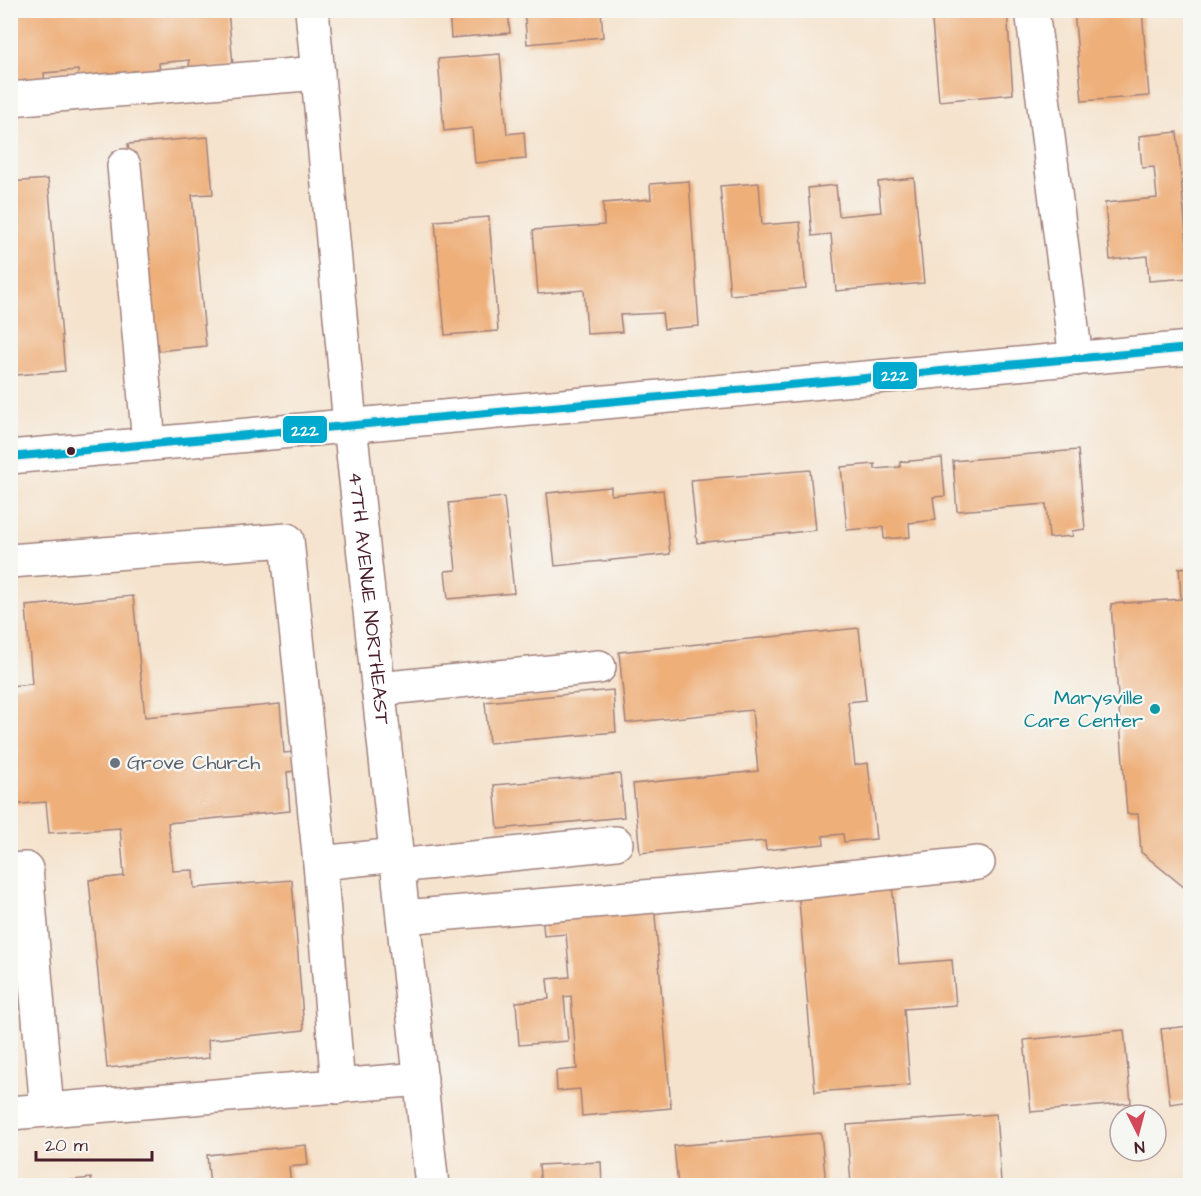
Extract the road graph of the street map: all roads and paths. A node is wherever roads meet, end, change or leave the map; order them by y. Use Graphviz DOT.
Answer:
graph roads {
  1 [pos="312,10"];
  2 [pos="1032,10"];
  3 [pos="318,73"];
  4 [pos="10,99"];
  5 [pos="124,166"];
  6 [pos="1191,348"];
  7 [pos="1076,359"];
  8 [pos="350,425"];
  9 [pos="149,444"];
  10 [pos="10,457"];
  11 [pos="10,561"];
  12 [pos="599,667"];
  13 [pos="378,689"];
  14 [pos="616,843"];
  15 [pos="397,861"];
  16 [pos="320,863"];
  17 [pos="978,863"];
  18 [pos="10,870"];
  19 [pos="403,917"];
  20 [pos="421,1079"];
  21 [pos="338,1087"];
  22 [pos="47,1110"];
  23 [pos="10,1113"];
  24 [pos="432,1185"];
  1 -- 3 [label="street, 47TH AVENUE NORTHEAST"];
  2 -- 7 [label="street"];
  3 -- 4 [label="street"];
  3 -- 8 [label="street, 47TH AVENUE NORTHEAST"];
  5 -- 9 [label="street"];
  6 -- 7 [label="street"];
  7 -- 8 [label="street"];
  8 -- 9 [label="street"];
  8 -- 13 [label="street, 47TH AVENUE NORTHEAST"];
  9 -- 10 [label="street"];
  11 -- 16 [label="street"];
  12 -- 13 [label="street"];
  13 -- 15 [label="street, 47TH AVENUE NORTHEAST"];
  14 -- 15 [label="street"];
  15 -- 16 [label="street"];
  15 -- 19 [label="street, 47TH AVENUE NORTHEAST"];
  16 -- 21 [label="street"];
  17 -- 19 [label="street"];
  18 -- 22 [label="street"];
  19 -- 20 [label="street, 47TH AVENUE NORTHEAST"];
  20 -- 21 [label="street"];
  20 -- 24 [label="street, 47TH AVENUE NORTHEAST"];
  21 -- 22 [label="street"];
  22 -- 23 [label="street"];
}
